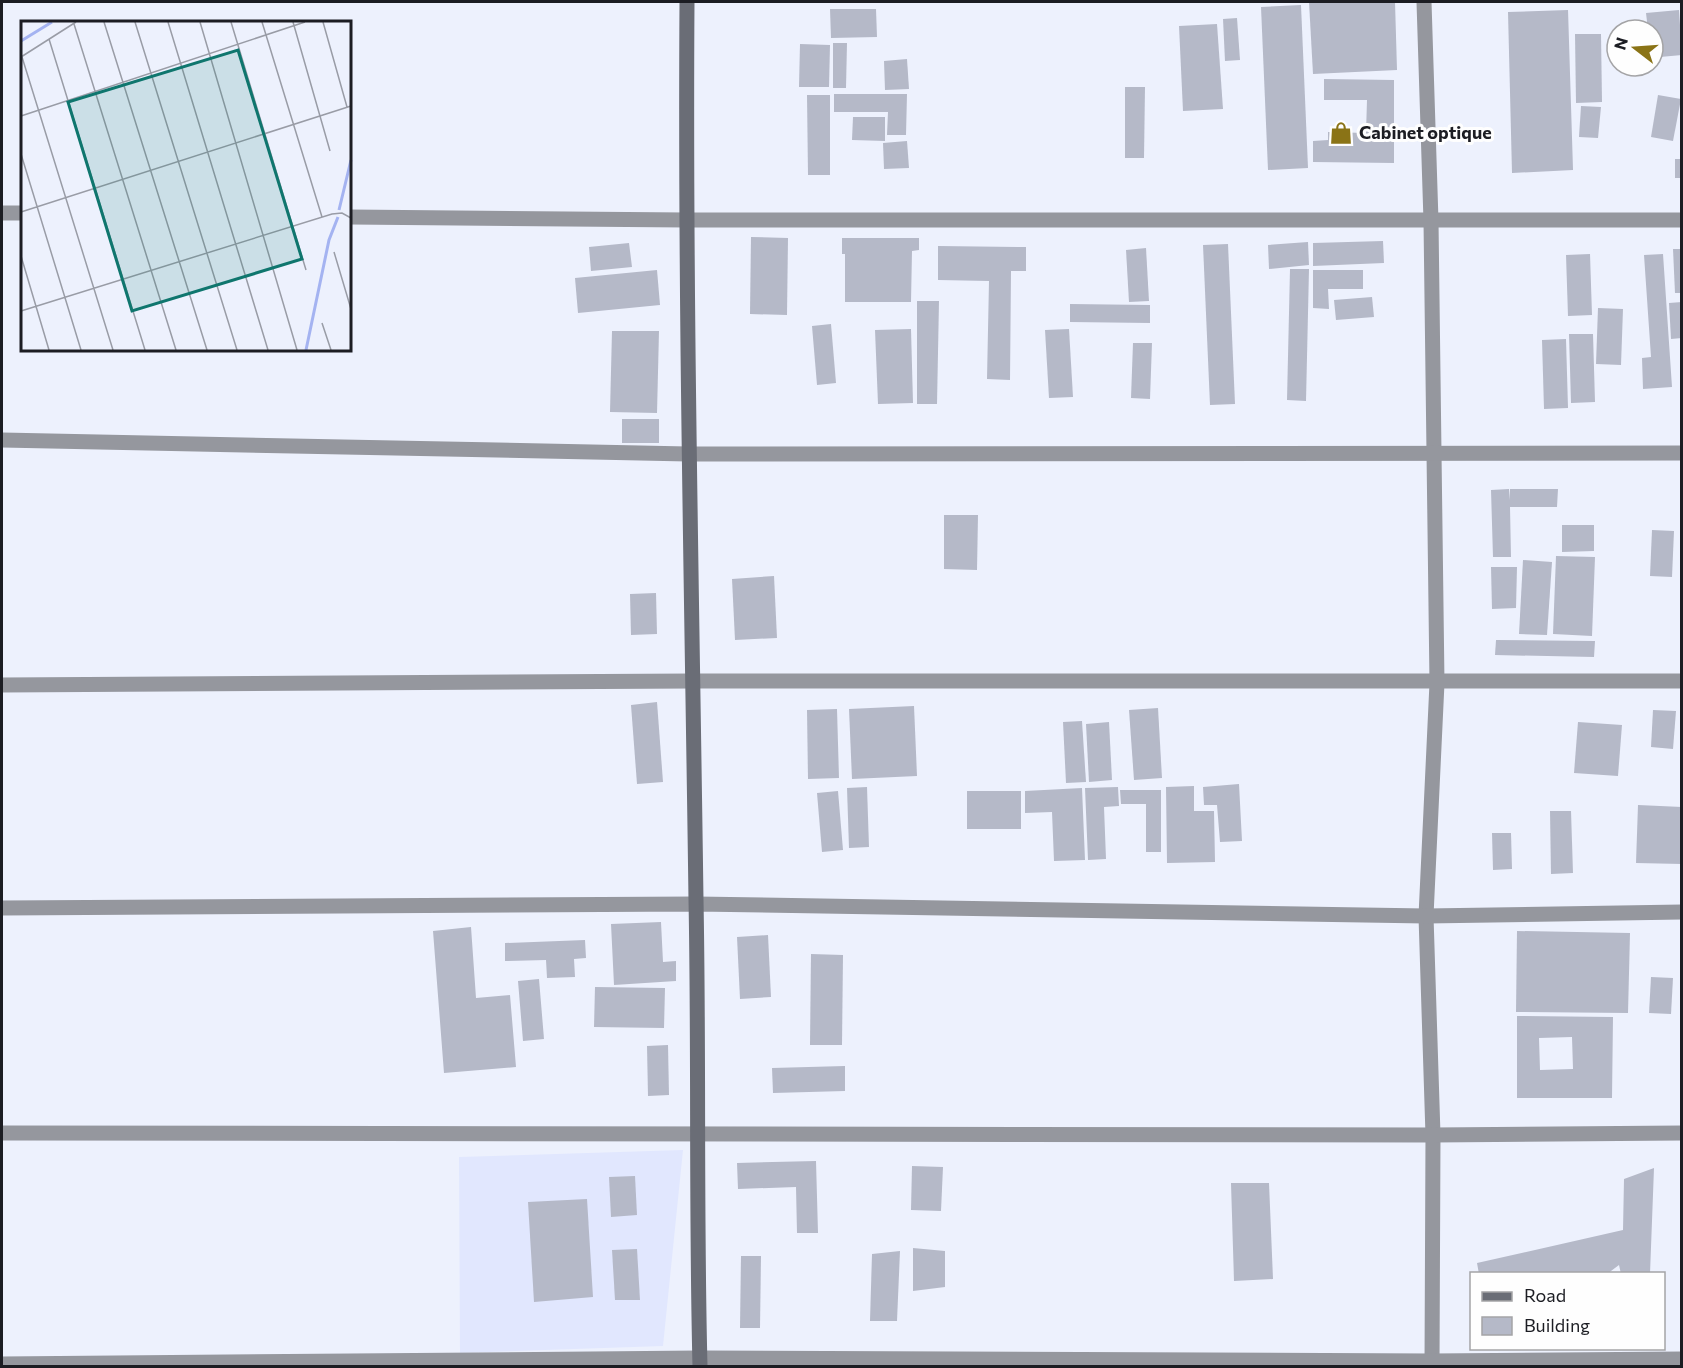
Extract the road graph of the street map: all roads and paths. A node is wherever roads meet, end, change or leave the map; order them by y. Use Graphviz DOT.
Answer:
graph roads {
  1 [pos="687,2"];
  2 [pos="1424,2"];
  3 [pos="2,213"];
  4 [pos="21,213"];
  5 [pos="351,217"];
  6 [pos="686,220"];
  7 [pos="1682,220"];
  8 [pos="1431,221"];
  9 [pos="2,440"];
  10 [pos="1682,453"];
  11 [pos="688,454"];
  12 [pos="1435,454"];
  13 [pos="692,681"];
  14 [pos="1682,681"];
  15 [pos="1437,682"];
  16 [pos="2,685"];
  17 [pos="696,904"];
  18 [pos="2,908"];
  19 [pos="1682,912"];
  20 [pos="1426,916"];
  21 [pos="1682,1132"];
  22 [pos="2,1133"];
  23 [pos="697,1134"];
  24 [pos="1433,1135"];
  25 [pos="1682,1359"];
  26 [pos="700,1362"];
  27 [pos="2,1364"];
  28 [pos="1432,1364"];
  1 -- 6 [label="street"];
  2 -- 8 [label="street"];
  3 -- 4 [label="street"];
  5 -- 6 [label="street"];
  6 -- 8 [label="street"];
  6 -- 11 [label="street"];
  7 -- 8 [label="street"];
  8 -- 12 [label="street"];
  9 -- 11 [label="street"];
  10 -- 12 [label="street"];
  11 -- 12 [label="street"];
  11 -- 13 [label="street"];
  12 -- 15 [label="street"];
  13 -- 15 [label="street"];
  13 -- 16 [label="street"];
  13 -- 17 [label="street"];
  14 -- 15 [label="street"];
  15 -- 20 [label="street"];
  17 -- 18 [label="street"];
  17 -- 20 [label="street"];
  17 -- 23 [label="street"];
  19 -- 20 [label="street"];
  20 -- 24 [label="street"];
  21 -- 24 [label="street"];
  22 -- 23 [label="street"];
  23 -- 24 [label="street"];
  23 -- 26 [label="street"];
  24 -- 28 [label="street"];
  25 -- 28 [label="street"];
  26 -- 27 [label="street"];
  26 -- 28 [label="street"];
}
